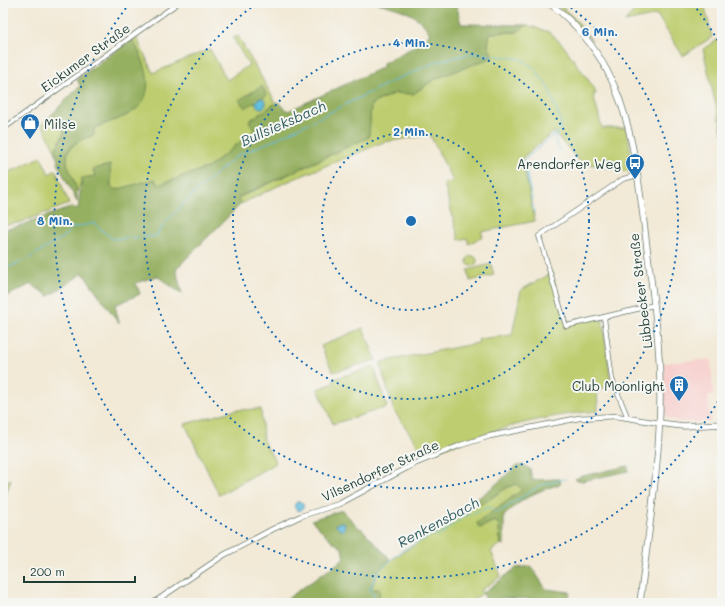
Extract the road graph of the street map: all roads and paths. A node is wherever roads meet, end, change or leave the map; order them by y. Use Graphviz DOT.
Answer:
graph roads {
  1 [pos="178,3"];
  2 [pos="549,3"];
  3 [pos="3,129"];
  4 [pos="638,174"];
  5 [pos="654,305"];
  6 [pos="604,317"];
  7 [pos="627,416"];
  8 [pos="659,423"];
  9 [pos="722,424"];
  10 [pos="153,603"];
  11 [pos="640,603"];
  1 -- 3 [label="street, Eickumer Straße"];
  2 -- 4 [label="main road, Lübbecker Straße"];
  4 -- 5 [label="main road, Lübbecker Straße"];
  4 -- 6 [label="street"];
  5 -- 6 [label="street"];
  5 -- 8 [label="main road, Lübbecker Straße"];
  6 -- 7 [label="street"];
  7 -- 8 [label="street, Vilsendorfer Straße"];
  7 -- 10 [label="street, Vilsendorfer Straße"];
  8 -- 9 [label="main road"];
  8 -- 11 [label="main road, Lübbecker Straße"];
}
